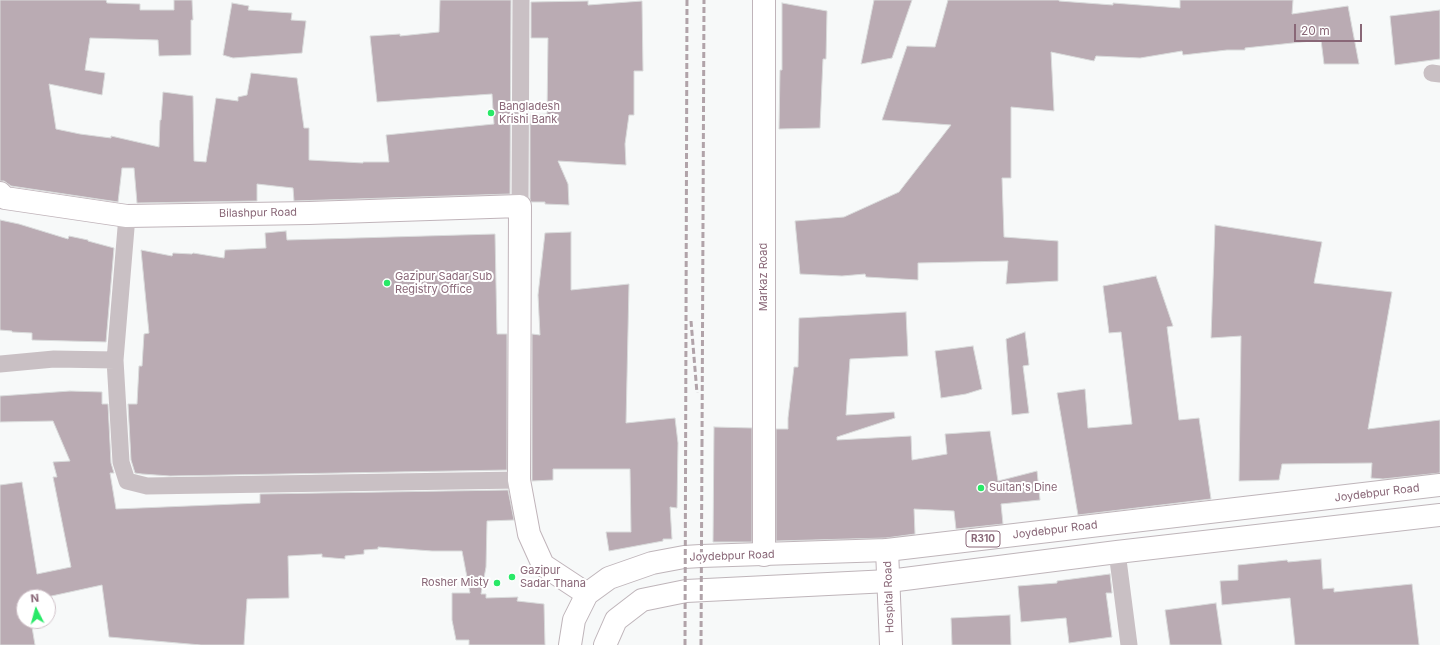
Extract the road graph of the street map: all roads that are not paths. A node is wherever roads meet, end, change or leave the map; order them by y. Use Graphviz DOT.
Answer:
graph roads {
  1 [pos="521,0"];
  2 [pos="764,0"];
  3 [pos="0,193"];
  4 [pos="520,206"];
  5 [pos="127,216"];
  6 [pos="115,360"];
  7 [pos="0,364"];
  8 [pos="519,480"];
  9 [pos="1440,485"];
  10 [pos="1440,515"];
  11 [pos="887,550"];
  12 [pos="1117,552"];
  13 [pos="764,555"];
  14 [pos="889,581"];
  15 [pos="587,594"];
  16 [pos="570,645"];
  17 [pos="605,645"];
  18 [pos="891,645"];
  19 [pos="1129,645"];
  1 -- 4 [label="street"];
  2 -- 13 [label="main road, Markaz Road"];
  3 -- 5 [label="main road, Bilashpur Road"];
  4 -- 5 [label="main road, Bilashpur Road"];
  4 -- 8 [label="main road"];
  5 -- 6 [label="street"];
  6 -- 7 [label="street"];
  6 -- 8 [label="street"];
  8 -- 15 [label="main road"];
  9 -- 11 [label="main road, Joydebpur Road / R310"];
  10 -- 12 [label="main road"];
  11 -- 13 [label="main road, Joydebpur Road / R310"];
  11 -- 14 [label="main road, Hospital Road"];
  12 -- 14 [label="main road"];
  12 -- 19 [label="street"];
  13 -- 15 [label="main road, Joydebpur Road / R310"];
  14 -- 17 [label="main road"];
  14 -- 18 [label="main road, Hospital Road"];
  15 -- 16 [label="main road, Joydebpur Road / R310"];
}
